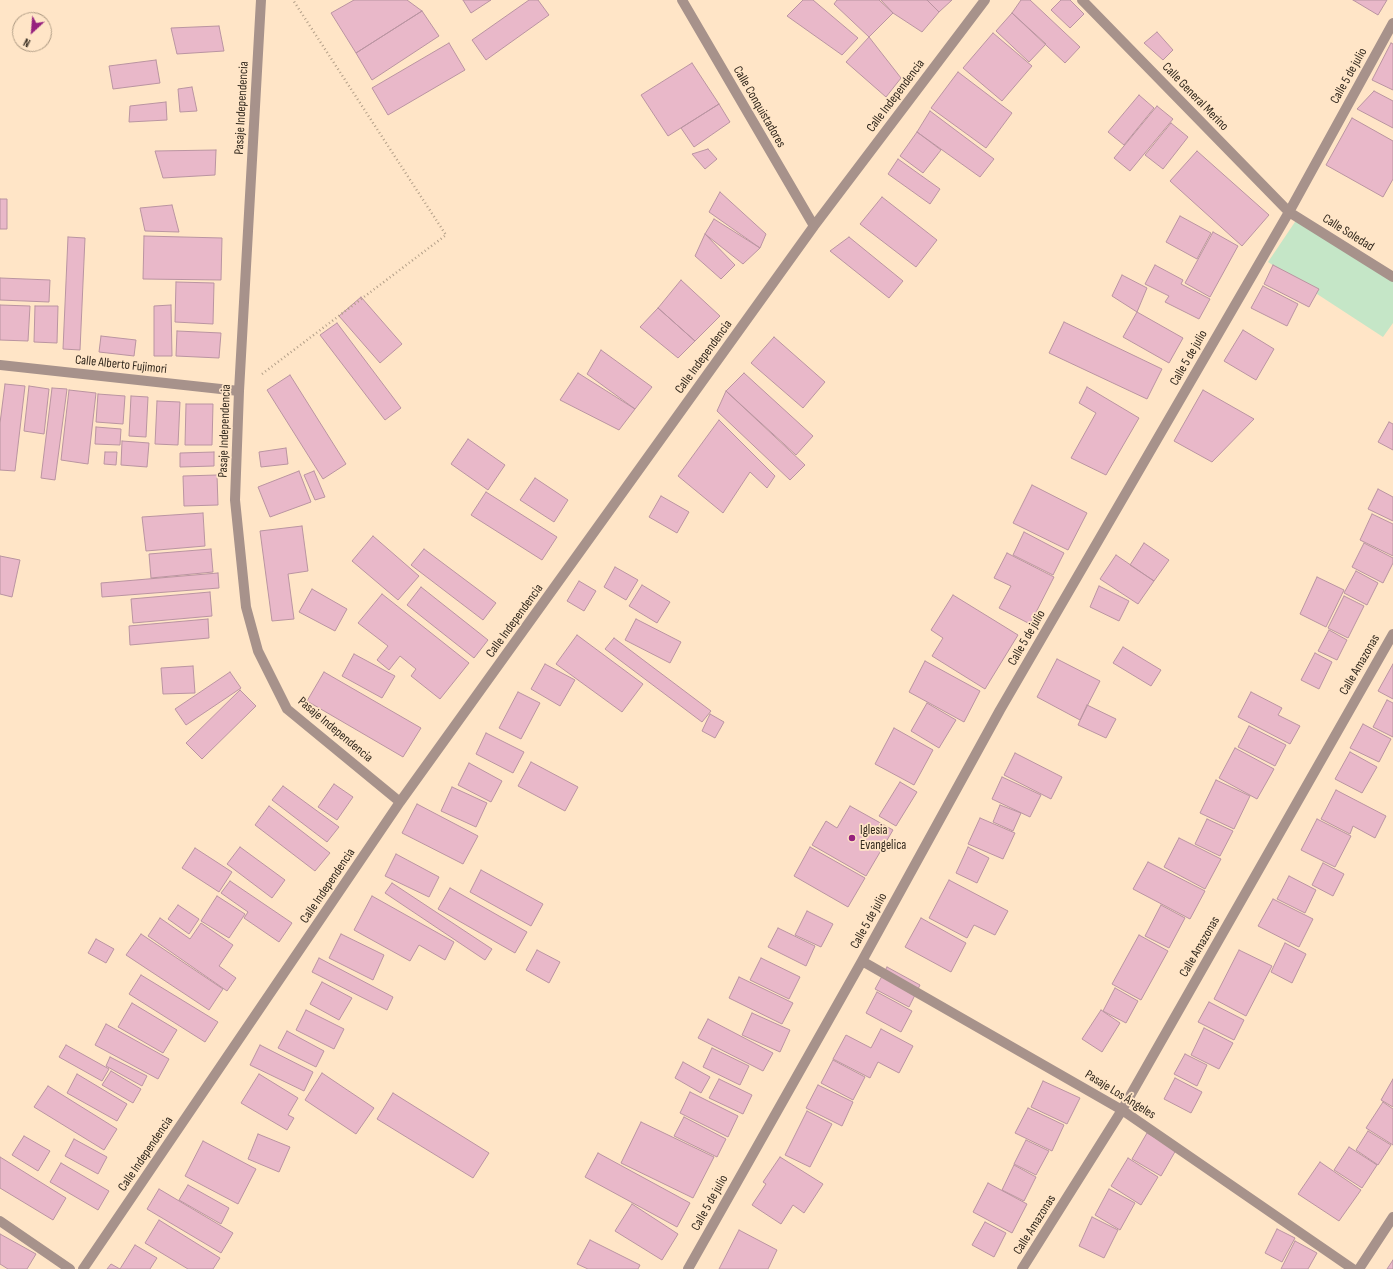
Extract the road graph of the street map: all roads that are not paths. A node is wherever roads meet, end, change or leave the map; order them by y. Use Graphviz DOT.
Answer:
graph roads {
  1 [pos="261,0"];
  2 [pos="682,0"];
  3 [pos="985,0"];
  4 [pos="1082,0"];
  5 [pos="1393,22"];
  6 [pos="1289,212"];
  7 [pos="814,226"];
  8 [pos="1393,277"];
  9 [pos="0,365"];
  10 [pos="239,391"];
  11 [pos="1393,634"];
  12 [pos="400,802"];
  13 [pos="862,961"];
  14 [pos="1122,1110"];
  15 [pos="1393,1217"];
  16 [pos="0,1221"];
  17 [pos="70,1269"];
  18 [pos="83,1269"];
  19 [pos="688,1269"];
  20 [pos="1022,1269"];
  21 [pos="1353,1269"];
  22 [pos="1359,1269"];
  1 -- 10 [label="street, Pasaje Independencia"];
  2 -- 7 [label="street, Calle Conquistadores"];
  3 -- 7 [label="street, Calle Independencia"];
  4 -- 6 [label="street, Calle General Merino"];
  5 -- 6 [label="street, Calle 5 de julio"];
  6 -- 8 [label="street, Calle Soledad"];
  6 -- 13 [label="street, Calle 5 de julio"];
  7 -- 12 [label="street, Calle Independencia"];
  9 -- 10 [label="street, Calle Alberto Fujimori"];
  10 -- 12 [label="street, Pasaje Independencia"];
  11 -- 14 [label="street, Calle Amazonas"];
  12 -- 18 [label="street, Calle Independencia"];
  13 -- 14 [label="street, Pasaje Los Ángeles"];
  13 -- 19 [label="street, Calle 5 de julio"];
  14 -- 20 [label="street, Calle Amazonas"];
  14 -- 21 [label="street, Pasaje Los Ángeles"];
  15 -- 22 [label="street"];
  16 -- 17 [label="street"];
}
